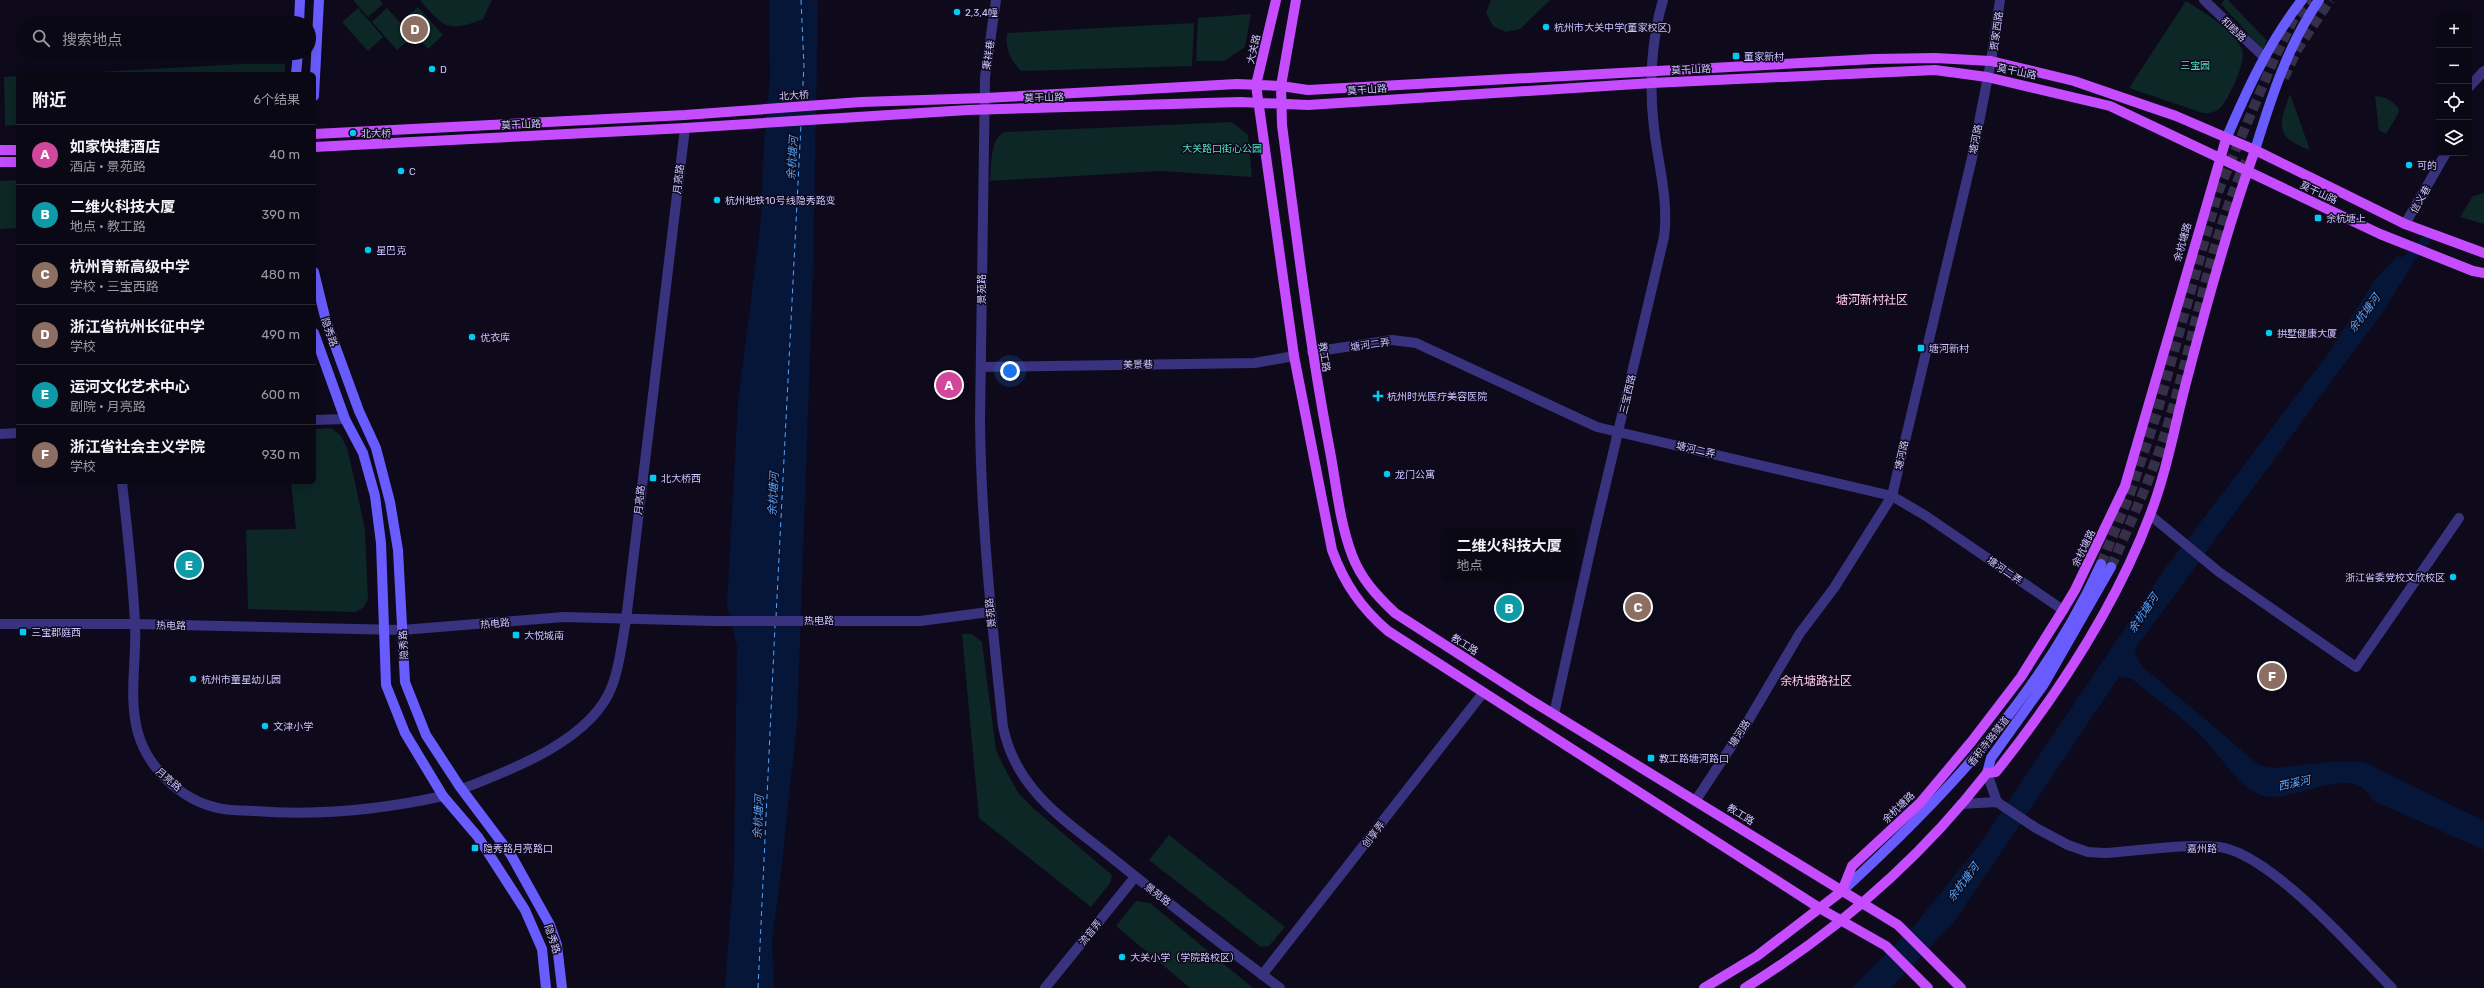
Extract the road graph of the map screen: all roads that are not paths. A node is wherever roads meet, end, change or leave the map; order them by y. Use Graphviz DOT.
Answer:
graph roads {
  1 [pos="300,0"];
  2 [pos="319,0"];
  3 [pos="996,0"];
  4 [pos="1276,0"];
  5 [pos="1296,0"];
  6 [pos="1663,0"];
  7 [pos="2000,0"];
  8 [pos="2204,0"];
  9 [pos="2302,0"];
  10 [pos="2319,0"];
  11 [pos="299,16"];
  12 [pos="316,58"];
  13 [pos="2265,58"];
  14 [pos="297,60"];
  15 [pos="316,60"];
  16 [pos="1991,61"];
  17 [pos="1652,71"];
  18 [pos="2484,71"];
  19 [pos="296,72"];
  20 [pos="315,72"];
  21 [pos="1987,77"];
  22 [pos="1652,83"];
  23 [pos="1256,85"];
  24 [pos="2472,85"];
  25 [pos="1281,86"];
  26 [pos="985,98"];
  27 [pos="862,102"];
  28 [pos="1260,104"];
  29 [pos="1281,104"];
  30 [pos="984,111"];
  31 [pos="728,112"];
  32 [pos="685,128"];
  33 [pos="316,134"];
  34 [pos="2226,139"];
  35 [pos="316,147"];
  36 [pos="0,150"];
  37 [pos="16,150"];
  38 [pos="2255,150"];
  39 [pos="2444,156"];
  40 [pos="2219,157"];
  41 [pos="0,162"];
  42 [pos="16,162"];
  43 [pos="2248,171"];
  44 [pos="2405,224"];
  45 [pos="2484,253"];
  46 [pos="2484,273"];
  47 [pos="316,280"];
  48 [pos="316,339"];
  49 [pos="1312,352"];
  50 [pos="1294,356"];
  51 [pos="981,367"];
  52 [pos="344,419"];
  53 [pos="316,420"];
  54 [pos="1618,432"];
  55 [pos="16,433"];
  56 [pos="0,434"];
  57 [pos="122,484"];
  58 [pos="1892,496"];
  59 [pos="2150,515"];
  60 [pos="2458,518"];
  61 [pos="2101,564"];
  62 [pos="2111,566"];
  63 [pos="2063,610"];
  64 [pos="989,612"];
  65 [pos="626,620"];
  66 [pos="0,624"];
  67 [pos="136,624"];
  68 [pos="383,629"];
  69 [pos="402,630"];
  70 [pos="1484,693"];
  71 [pos="1554,714"];
  72 [pos="1987,773"];
  73 [pos="462,789"];
  74 [pos="443,796"];
  75 [pos="1696,800"];
  76 [pos="1997,802"];
  77 [pos="1961,804"];
  78 [pos="1135,877"];
  79 [pos="1842,892"];
  80 [pos="1864,904"];
  81 [pos="1821,909"];
  82 [pos="1843,920"];
  83 [pos="1262,974"];
  84 [pos="546,988"];
  85 [pos="562,988"];
  86 [pos="1045,988"];
  87 [pos="1280,988"];
  88 [pos="1704,988"];
  89 [pos="1745,988"];
  90 [pos="1928,988"];
  91 [pos="1960,988"];
  92 [pos="2392,988"];
  1 -- 11 [label="main road"];
  2 -- 12 [label="main road"];
  3 -- 26 [label="street, 秉祥巷"];
  4 -- 23 [label="main road, 大关路"];
  5 -- 25 [label="main road"];
  6 -- 17 [label="street, 三宝西路"];
  7 -- 16 [label="street, 贾家西路"];
  8 -- 13 [label="street, 和睦路"];
  9 -- 13 [label="main road, 余杭塘路"];
  10 -- 38 [label="main road"];
  13 -- 34 [label="main road, 余杭塘路"];
  14 -- 19 [label="main road"];
  15 -- 20 [label="main road"];
  16 -- 17 [label="main road, 莫干山路"];
  16 -- 21 [label="street, 塘河路"];
  16 -- 34 [label="main road, 莫干山路"];
  17 -- 22 [label="street, 三宝西路"];
  17 -- 25 [label="main road, 莫干山路"];
  18 -- 24 [label="street"];
  21 -- 22 [label="main road, 莫干山路"];
  21 -- 40 [label="main road, 莫干山路"];
  21 -- 58 [label="street, 塘河路"];
  22 -- 29 [label="main road, 莫干山路"];
  22 -- 54 [label="street, 三宝西路"];
  23 -- 25 [label="main road, 莫干山路"];
  23 -- 26 [label="main road, 莫干山路"];
  23 -- 28 [label="main road, 大关路"];
  25 -- 29 [label="main road"];
  26 -- 27 [label="main road, 莫干山路"];
  26 -- 30 [label="street, 秉祥巷"];
  27 -- 31 [label="main road, 北大桥"];
  28 -- 29 [label="main road, 莫干山路"];
  28 -- 30 [label="main road, 莫干山路"];
  28 -- 50 [label="main road"];
  29 -- 49 [label="main road, 教工路"];
  30 -- 32 [label="main road, 莫干山路"];
  30 -- 51 [label="street, 景苑路"];
  31 -- 33 [label="main road, 莫干山路"];
  32 -- 35 [label="main road, 莫干山路"];
  32 -- 65 [label="street, 月亮路"];
  34 -- 38 [label="main road, 莫干山路"];
  34 -- 40 [label="main road, 余杭塘路"];
  36 -- 37 [label="main road"];
  38 -- 43 [label="main road"];
  38 -- 44 [label="main road, 莫干山路"];
  39 -- 44 [label="street, 信义巷"];
  40 -- 43 [label="main road, 莫干山路"];
  40 -- 63 [label="main road, 余杭塘路"];
  41 -- 42 [label="main road"];
  43 -- 46 [label="main road, 莫干山路"];
  43 -- 59 [label="main road"];
  44 -- 45 [label="main road, 莫干山路"];
  47 -- 69 [label="main road, 隐秀路"];
  48 -- 52 [label="main road, 隐秀路"];
  49 -- 54 [label="street, 塘河二弄"];
  49 -- 71 [label="main road, 教工路"];
  50 -- 51 [label="street, 美景巷"];
  50 -- 70 [label="main road"];
  51 -- 64 [label="street, 景苑路"];
  52 -- 53 [label="street"];
  52 -- 68 [label="main road, 隐秀路"];
  54 -- 58 [label="street, 塘河二弄"];
  54 -- 71 [label="street, 三宝西路"];
  55 -- 56 [label="street"];
  57 -- 67 [label="street, 月亮路"];
  58 -- 63 [label="street, 塘河二弄"];
  58 -- 75 [label="street, 塘河路"];
  59 -- 60 [label="street"];
  59 -- 72 [label="main road"];
  61 -- 79 [label="main road, 香积寺路隧道"];
  62 -- 72 [label="main road, 香积寺路隧道"];
  63 -- 79 [label="main road, 余杭塘路"];
  64 -- 65 [label="street, 热电路"];
  64 -- 78 [label="street, 景苑路"];
  65 -- 69 [label="street, 热电路"];
  65 -- 73 [label="street, 月亮路"];
  66 -- 67 [label="street, 热电路"];
  67 -- 68 [label="street, 热电路"];
  67 -- 74 [label="street, 月亮路"];
  68 -- 69 [label="street, 热电路"];
  68 -- 74 [label="main road, 隐秀路"];
  69 -- 73 [label="main road, 隐秀路"];
  70 -- 81 [label="main road"];
  70 -- 83 [label="street, 创享弄"];
  71 -- 75 [label="main road, 教工路"];
  72 -- 76 [label="street"];
  72 -- 77 [label="main road"];
  73 -- 85 [label="main road, 隐秀路"];
  74 -- 84 [label="main road, 隐秀路"];
  75 -- 79 [label="main road, 教工路"];
  76 -- 77 [label="street"];
  76 -- 92 [label="street, 嘉州路"];
  77 -- 80 [label="main road"];
  78 -- 83 [label="street, 景苑路"];
  78 -- 86 [label="street, 流音弄"];
  79 -- 80 [label="main road, 教工路"];
  79 -- 81 [label="main road, 余杭塘路"];
  80 -- 82 [label="main road"];
  80 -- 91 [label="main road, 教工路"];
  81 -- 82 [label="main road"];
  81 -- 88 [label="main road, 余杭塘路"];
  82 -- 89 [label="main road"];
  82 -- 90 [label="main road"];
  83 -- 87 [label="street, 景苑路"];
}
